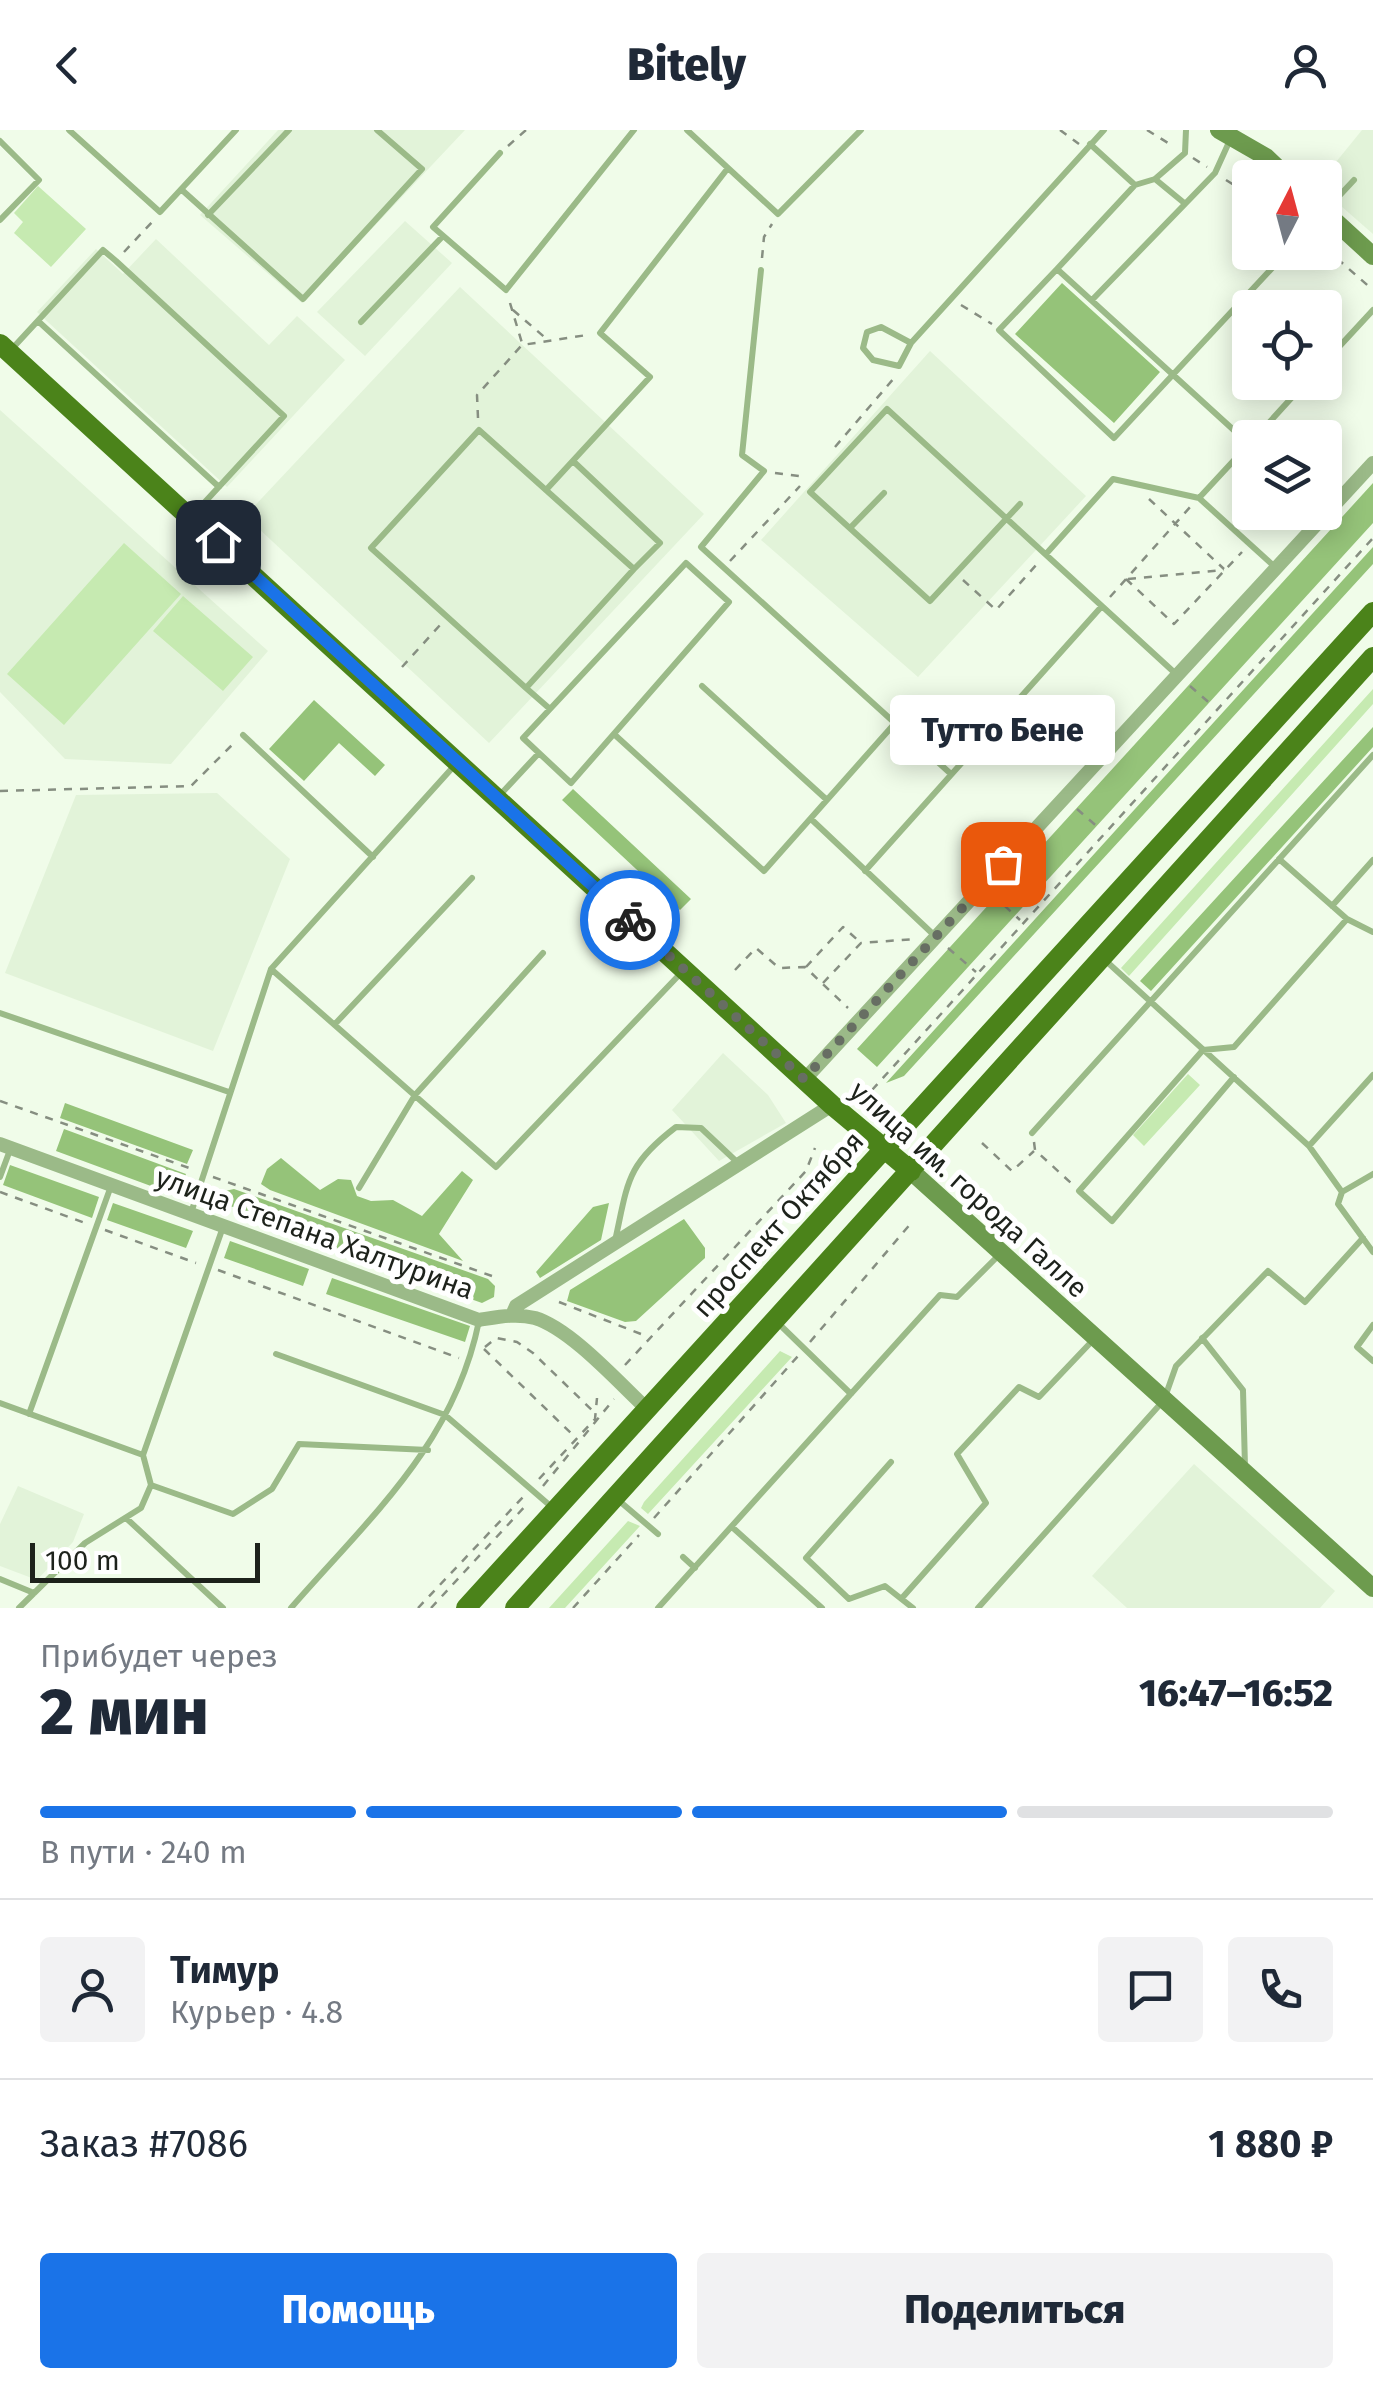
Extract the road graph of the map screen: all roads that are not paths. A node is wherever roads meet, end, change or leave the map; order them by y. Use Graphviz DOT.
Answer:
graph roads {
  1 [pos="70,130"];
  2 [pos="236,130"];
  3 [pos="289,130"];
  4 [pos="377,130"];
  5 [pos="634,130"];
  6 [pos="687,130"];
  7 [pos="860,130"];
  8 [pos="1104,130"];
  9 [pos="1186,130"];
  10 [pos="1225,134"];
  11 [pos="0,142"];
  12 [pos="1088,146"];
  13 [pos="500,153"];
  14 [pos="1269,160"];
  15 [pos="728,168"];
  16 [pos="1155,179"];
  17 [pos="1354,180"];
  18 [pos="1135,185"];
  19 [pos="182,190"];
  20 [pos="1342,193"];
  21 [pos="1184,202"];
  22 [pos="208,214"];
  23 [pos="0,220"];
  24 [pos="1342,228"];
  25 [pos="444,236"];
  26 [pos="1373,256"];
  27 [pos="1058,268"];
  28 [pos="761,270"];
  29 [pos="1270,270"];
  30 [pos="1092,300"];
  31 [pos="1373,310"];
  32 [pos="38,321"];
  33 [pos="361,322"];
  34 [pos="911,343"];
  35 [pos="1342,344"];
  36 [pos="4,348"];
  37 [pos="1174,375"];
  38 [pos="1290,400"];
  39 [pos="1271,420"];
  40 [pos="1232,425"];
  41 [pos="573,461"];
  42 [pos="1232,462"];
  43 [pos="1373,463"];
  44 [pos="219,487"];
  45 [pos="546,490"];
  46 [pos="884,494"];
  47 [pos="1199,498"];
  48 [pos="1020,504"];
  49 [pos="191,517"];
  50 [pos="1006,518"];
  51 [pos="850,528"];
  52 [pos="1046,554"];
  53 [pos="1276,568"];
  54 [pos="634,569"];
  55 [pos="1102,606"];
  56 [pos="1373,612"];
  57 [pos="1373,657"];
  58 [pos="1177,675"];
  59 [pos="702,686"];
  60 [pos="526,688"];
  61 [pos="550,709"];
  62 [pos="896,722"];
  63 [pos="243,735"];
  64 [pos="616,735"];
  65 [pos="539,753"];
  66 [pos="1373,754"];
  67 [pos="459,761"];
  68 [pos="951,774"];
  69 [pos="498,797"];
  70 [pos="827,800"];
  71 [pos="810,819"];
  72 [pos="372,857"];
  73 [pos="1279,859"];
  74 [pos="1373,860"];
  75 [pos="866,870"];
  76 [pos="472,878"];
  77 [pos="1332,906"];
  78 [pos="1347,919"];
  79 [pos="1373,932"];
  80 [pos="936,937"];
  81 [pos="543,952"];
  82 [pos="1102,957"];
  83 [pos="270,969"];
  84 [pos="684,970"];
  85 [pos="1150,1002"];
  86 [pos="0,1013"];
  87 [pos="1003,1020"];
  88 [pos="335,1024"];
  89 [pos="1025,1041"];
  90 [pos="1203,1050"];
  91 [pos="1373,1075"];
  92 [pos="1234,1078"];
  93 [pos="804,1079"];
  94 [pos="228,1092"];
  95 [pos="415,1095"];
  96 [pos="832,1104"];
  97 [pos="1032,1132"];
  98 [pos="6,1146"];
  99 [pos="1309,1146"];
  100 [pos="884,1148"];
  101 [pos="737,1162"];
  102 [pos="910,1172"];
  103 [pos="1373,1174"];
  104 [pos="0,1177"];
  105 [pos="111,1185"];
  106 [pos="359,1188"];
  107 [pos="1342,1192"];
  108 [pos="191,1214"];
  109 [pos="223,1226"];
  110 [pos="1363,1238"];
  111 [pos="615,1242"];
  112 [pos="1373,1252"];
  113 [pos="1001,1253"];
  114 [pos="764,1282"];
  115 [pos="791,1305"];
  116 [pos="512,1314"];
  117 [pos="479,1320"];
  118 [pos="776,1322"];
  119 [pos="1373,1324"];
  120 [pos="1096,1338"];
  121 [pos="1202,1338"];
  122 [pos="276,1354"];
  123 [pos="1373,1361"];
  124 [pos="851,1394"];
  125 [pos="1164,1400"];
  126 [pos="0,1403"];
  127 [pos="647,1409"];
  128 [pos="29,1414"];
  129 [pos="446,1416"];
  130 [pos="428,1450"];
  131 [pos="143,1455"];
  132 [pos="890,1462"];
  133 [pos="1245,1473"];
  134 [pos="152,1485"];
  135 [pos="614,1498"];
  136 [pos="555,1510"];
  137 [pos="126,1518"];
  138 [pos="732,1526"];
  139 [pos="658,1534"];
  140 [pos="683,1557"];
  141 [pos="695,1568"];
  142 [pos="0,1579"];
  143 [pos="1370,1580"];
  144 [pos="31,1596"];
  145 [pos="902,1598"];
  146 [pos="849,1599"];
  147 [pos="19,1608"];
  148 [pos="38,1608"];
  149 [pos="224,1608"];
  150 [pos="291,1608"];
  151 [pos="466,1608"];
  152 [pos="515,1608"];
  153 [pos="658,1608"];
  154 [pos="822,1608"];
  155 [pos="841,1608"];
  156 [pos="913,1608"];
  157 [pos="978,1608"];
  1 -- 19 [label="lane"];
  2 -- 19 [label="lane"];
  3 -- 22 [label="lane"];
  4 -- 22 [label="lane"];
  5 -- 25 [label="lane"];
  6 -- 15 [label="lane"];
  7 -- 15 [label="lane"];
  8 -- 12 [label="lane"];
  9 -- 16 [label="lane"];
  10 -- 14 [label="main road"];
  10 -- 21 [label="lane"];
  11 -- 23 [label="lane"];
  12 -- 18 [label="lane"];
  12 -- 34 [label="lane"];
  13 -- 25 [label="lane"];
  15 -- 41 [label="lane"];
  16 -- 18 [label="lane"];
  16 -- 21 [label="lane"];
  17 -- 20 [label="lane"];
  18 -- 27 [label="lane"];
  19 -- 22 [label="lane"];
  21 -- 30 [label="lane"];
  24 -- 26 [label="main road"];
  25 -- 33 [label="lane"];
  27 -- 30 [label="lane"];
  27 -- 37 [label="lane"];
  28 -- 62 [label="lane"];
  29 -- 37 [label="lane"];
  30 -- 37 [label="lane"];
  31 -- 35 [label="lane"];
  32 -- 36 [label="lane"];
  32 -- 44 [label="lane"];
  32 -- 44 [label="lane"];
  34 -- 34 [label="lane"];
  36 -- 49 [label="main road, улица им. города Галле"];
  37 -- 40 [label="lane"];
  38 -- 39 [label="lane"];
  41 -- 45 [label="lane"];
  41 -- 54 [label="lane"];
  42 -- 47 [label="lane"];
  43 -- 53 [label="street"];
  44 -- 49 [label="lane"];
  45 -- 54 [label="lane"];
  45 -- 60 [label="lane"];
  46 -- 51 [label="lane"];
  47 -- 52 [label="lane"];
  47 -- 53 [label="lane"];
  48 -- 50 [label="lane"];
  49 -- 67 [label="main road, улица им. города Галле"];
  50 -- 51 [label="lane"];
  50 -- 51 [label="lane"];
  50 -- 52 [label="lane"];
  52 -- 55 [label="lane"];
  53 -- 58 [label="street"];
  54 -- 60 [label="lane"];
  55 -- 58 [label="lane"];
  55 -- 68 [label="lane"];
  56 -- 87 [label="main road, проспект Октября"];
  57 -- 82 [label="main road"];
  58 -- 80 [label="street"];
  59 -- 70 [label="lane"];
  60 -- 61 [label="lane"];
  61 -- 64 [label="lane"];
  61 -- 65 [label="lane"];
  62 -- 68 [label="lane"];
  62 -- 70 [label="lane"];
  63 -- 72 [label="lane"];
  64 -- 65 [label="lane"];
  64 -- 71 [label="lane"];
  65 -- 69 [label="lane"];
  66 -- 73 [label="lane"];
  67 -- 69 [label="main road, улица им. города Галле"];
  67 -- 72 [label="lane"];
  68 -- 75 [label="lane"];
  69 -- 84 [label="main road, улица им. города Галле"];
  70 -- 71 [label="lane"];
  71 -- 75 [label="lane"];
  72 -- 83 [label="lane"];
  73 -- 77 [label="lane"];
  73 -- 85 [label="lane"];
  74 -- 77 [label="lane"];
  75 -- 80 [label="lane"];
  76 -- 88 [label="lane"];
  77 -- 78 [label="lane"];
  78 -- 79 [label="lane"];
  78 -- 90 [label="lane"];
  80 -- 93 [label="street"];
  81 -- 95 [label="lane"];
  82 -- 85 [label="lane"];
  82 -- 89 [label="main road"];
  83 -- 88 [label="lane"];
  83 -- 94 [label="lane"];
  84 -- 93 [label="main road, улица им. города Галле"];
  84 -- 95 [label="lane"];
  85 -- 90 [label="lane"];
  85 -- 97 [label="lane"];
  86 -- 94 [label="lane"];
  87 -- 89 [label="main road"];
  87 -- 100 [label="main road, проспект Октября"];
  88 -- 95 [label="lane"];
  89 -- 102 [label="main road"];
  90 -- 92 [label="lane"];
  90 -- 92 [label="lane"];
  91 -- 99 [label="lane"];
  92 -- 99 [label="lane"];
  93 -- 96 [label="main road, улица им. города Галле"];
  94 -- 108 [label="lane"];
  95 -- 106 [label="lane"];
  96 -- 100 [label="main road, улица им. города Галле"];
  96 -- 101 [label="street"];
  98 -- 104 [label="lane"];
  98 -- 105 [label="street, улица Степана Халтурина"];
  99 -- 107 [label="lane"];
  100 -- 102 [label="main road, улица им. города Галле"];
  100 -- 114 [label="main road, проспект Октября"];
  101 -- 111 [label="street"];
  101 -- 111 [label="lane"];
  102 -- 113 [label="main road, улица им. города Галле"];
  102 -- 115 [label="main road"];
  103 -- 107 [label="lane"];
  105 -- 108 [label="street, улица Степана Халтурина"];
  105 -- 128 [label="lane"];
  107 -- 110 [label="lane"];
  108 -- 109 [label="street, улица Степана Халтурина"];
  109 -- 117 [label="street, улица Степана Халтурина"];
  109 -- 131 [label="lane"];
  110 -- 112 [label="lane"];
  110 -- 121 [label="lane"];
  111 -- 116 [label="street"];
  113 -- 120 [label="main road, улица им. города Галле"];
  113 -- 124 [label="lane"];
  114 -- 115 [label="main road"];
  114 -- 127 [label="main road, проспект Октября"];
  115 -- 118 [label="main road"];
  116 -- 117 [label="street, улица Степана Халтурина"];
  116 -- 127 [label="street"];
  117 -- 129 [label="lane"];
  118 -- 124 [label="lane"];
  118 -- 135 [label="main road"];
  119 -- 123 [label="lane"];
  120 -- 125 [label="main road, улица им. города Галле"];
  120 -- 145 [label="lane"];
  121 -- 125 [label="lane"];
  121 -- 133 [label="lane"];
  122 -- 129 [label="lane"];
  124 -- 138 [label="lane"];
  125 -- 133 [label="main road, улица им. города Галле"];
  125 -- 157 [label="lane"];
  126 -- 128 [label="lane"];
  127 -- 136 [label="main road, проспект Октября"];
  128 -- 131 [label="lane"];
  129 -- 130 [label="lane"];
  129 -- 136 [label="lane"];
  130 -- 134 [label="lane"];
  130 -- 150 [label="lane"];
  131 -- 134 [label="lane"];
  132 -- 146 [label="lane"];
  133 -- 143 [label="main road, улица им. города Галле"];
  134 -- 137 [label="lane"];
  135 -- 139 [label="lane"];
  135 -- 152 [label="main road"];
  136 -- 151 [label="main road, проспект Октября"];
  137 -- 144 [label="lane"];
  137 -- 149 [label="lane"];
  138 -- 141 [label="lane"];
  138 -- 154 [label="lane"];
  140 -- 141 [label="lane"];
  141 -- 153 [label="lane"];
  142 -- 144 [label="lane"];
  144 -- 147 [label="lane"];
  144 -- 148 [label="lane"];
  145 -- 146 [label="lane"];
  145 -- 156 [label="lane"];
  146 -- 155 [label="lane"];
}
